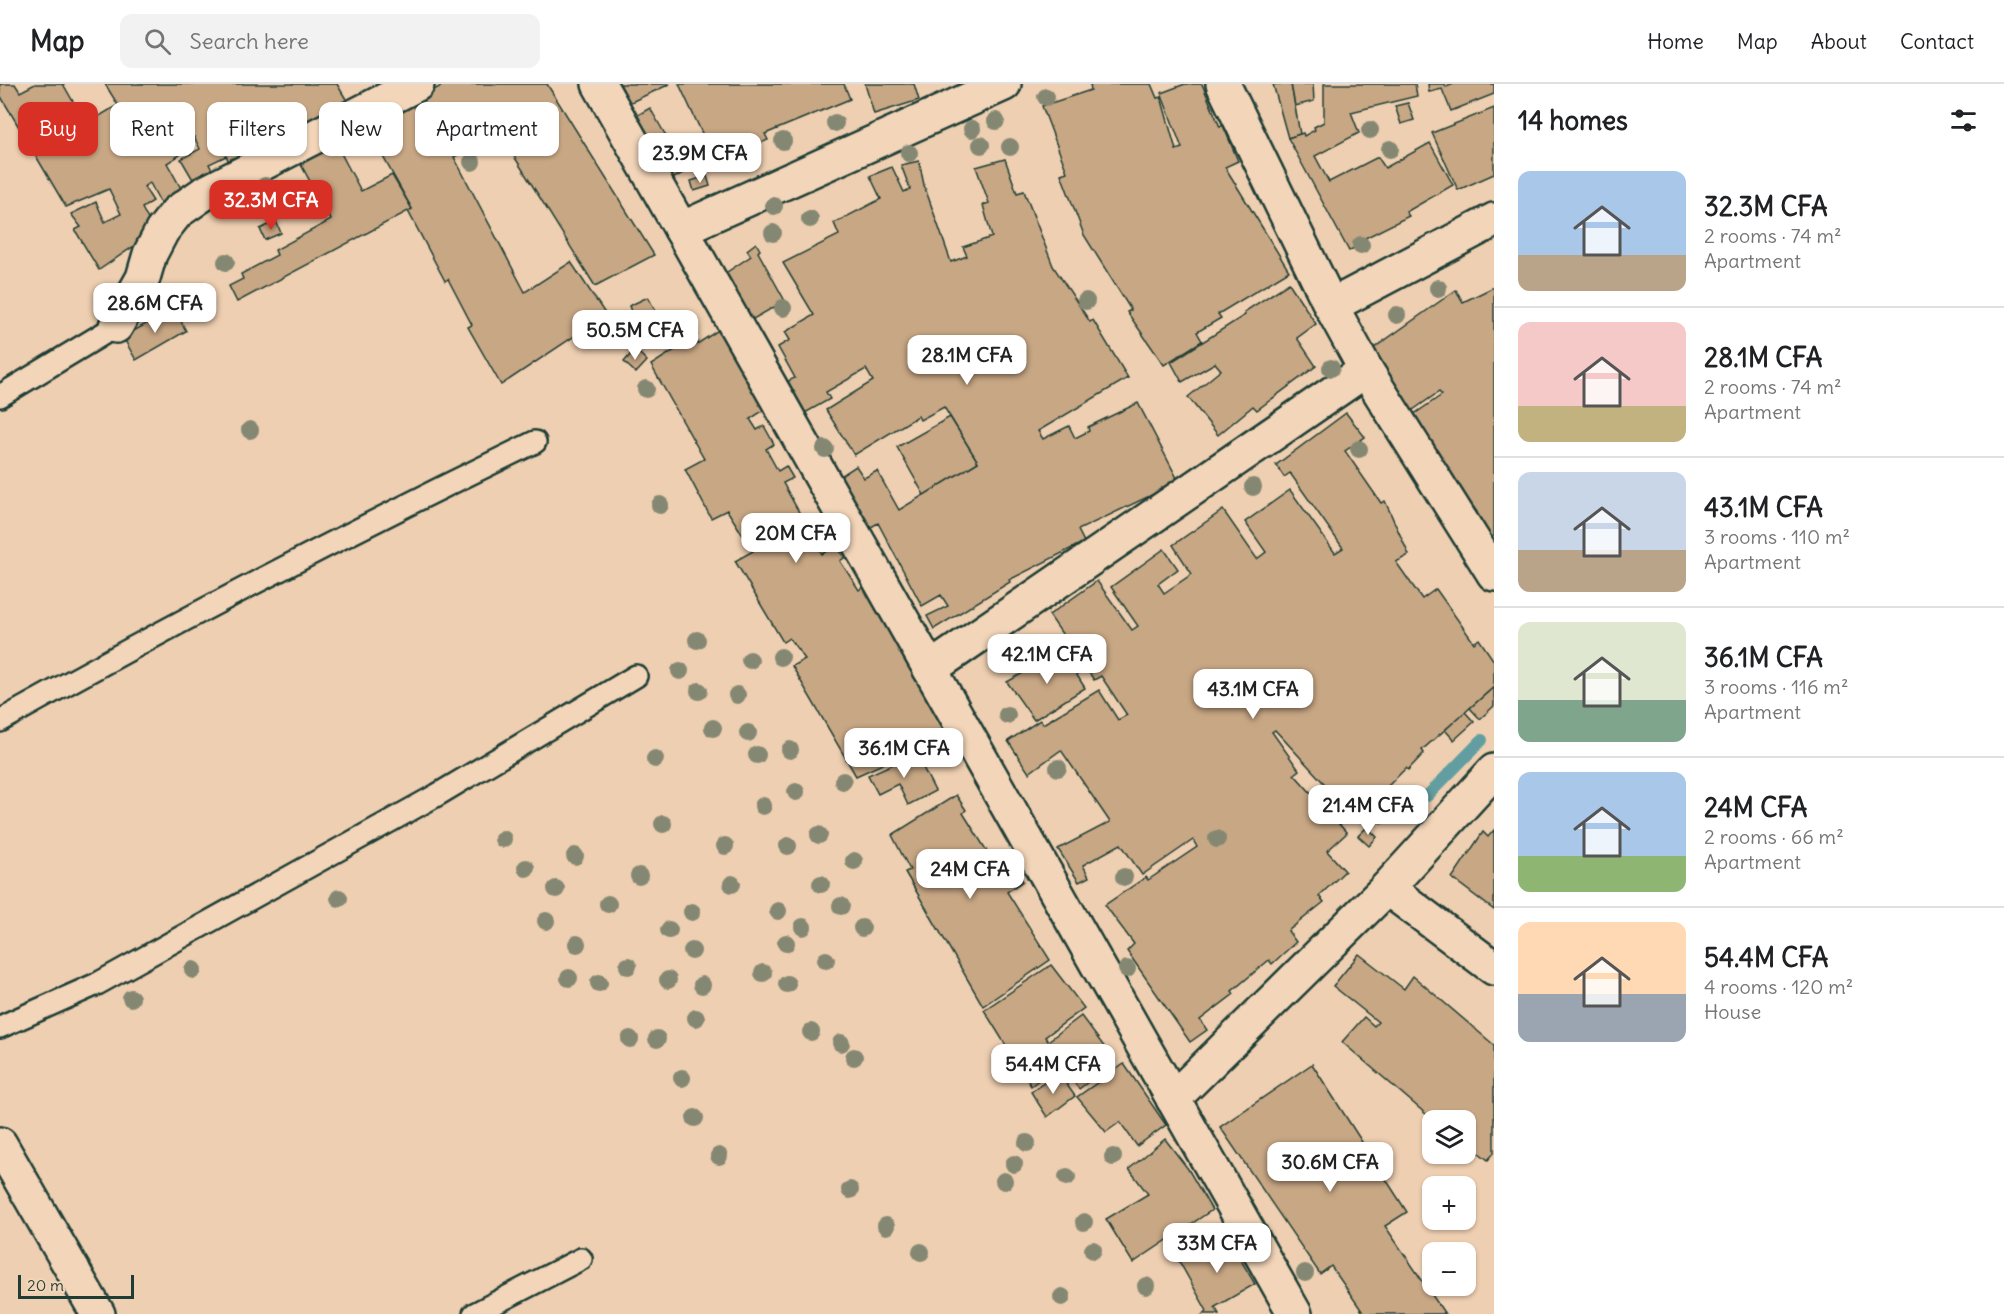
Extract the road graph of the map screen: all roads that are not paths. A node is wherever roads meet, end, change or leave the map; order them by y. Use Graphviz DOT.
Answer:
graph roads {
  1 [pos="417,84"];
  2 [pos="599,84"];
  3 [pos="1004,84"];
  4 [pos="1223,84"];
  5 [pos="1494,220"];
  6 [pos="681,229"];
  7 [pos="1331,306"];
  8 [pos="116,326"];
  9 [pos="1366,370"];
  10 [pos="0,396"];
  11 [pos="535,442"];
  12 [pos="1494,574"];
  13 [pos="930,669"];
  14 [pos="636,676"];
  15 [pos="0,721"];
  16 [pos="1494,771"];
  17 [pos="1387,888"];
  18 [pos="1494,968"];
  19 [pos="0,1027"];
  20 [pos="1173,1099"];
  21 [pos="0,1144"];
  22 [pos="581,1259"];
  23 [pos="98,1314"];
  24 [pos="474,1314"];
  25 [pos="1295,1314"];
  1 -- 8 [label="street"];
  2 -- 6 [label="street"];
  3 -- 6 [label="street"];
  4 -- 7 [label="street"];
  5 -- 7 [label="street"];
  6 -- 13 [label="street"];
  7 -- 9 [label="street"];
  8 -- 10 [label="lane"];
  9 -- 12 [label="street"];
  9 -- 13 [label="street"];
  11 -- 15 [label="lane"];
  13 -- 20 [label="street"];
  14 -- 19 [label="lane"];
  16 -- 17 [label="street"];
  17 -- 18 [label="street"];
  17 -- 20 [label="street"];
  20 -- 25 [label="street"];
  21 -- 23 [label="street"];
  22 -- 24 [label="lane"];
}
